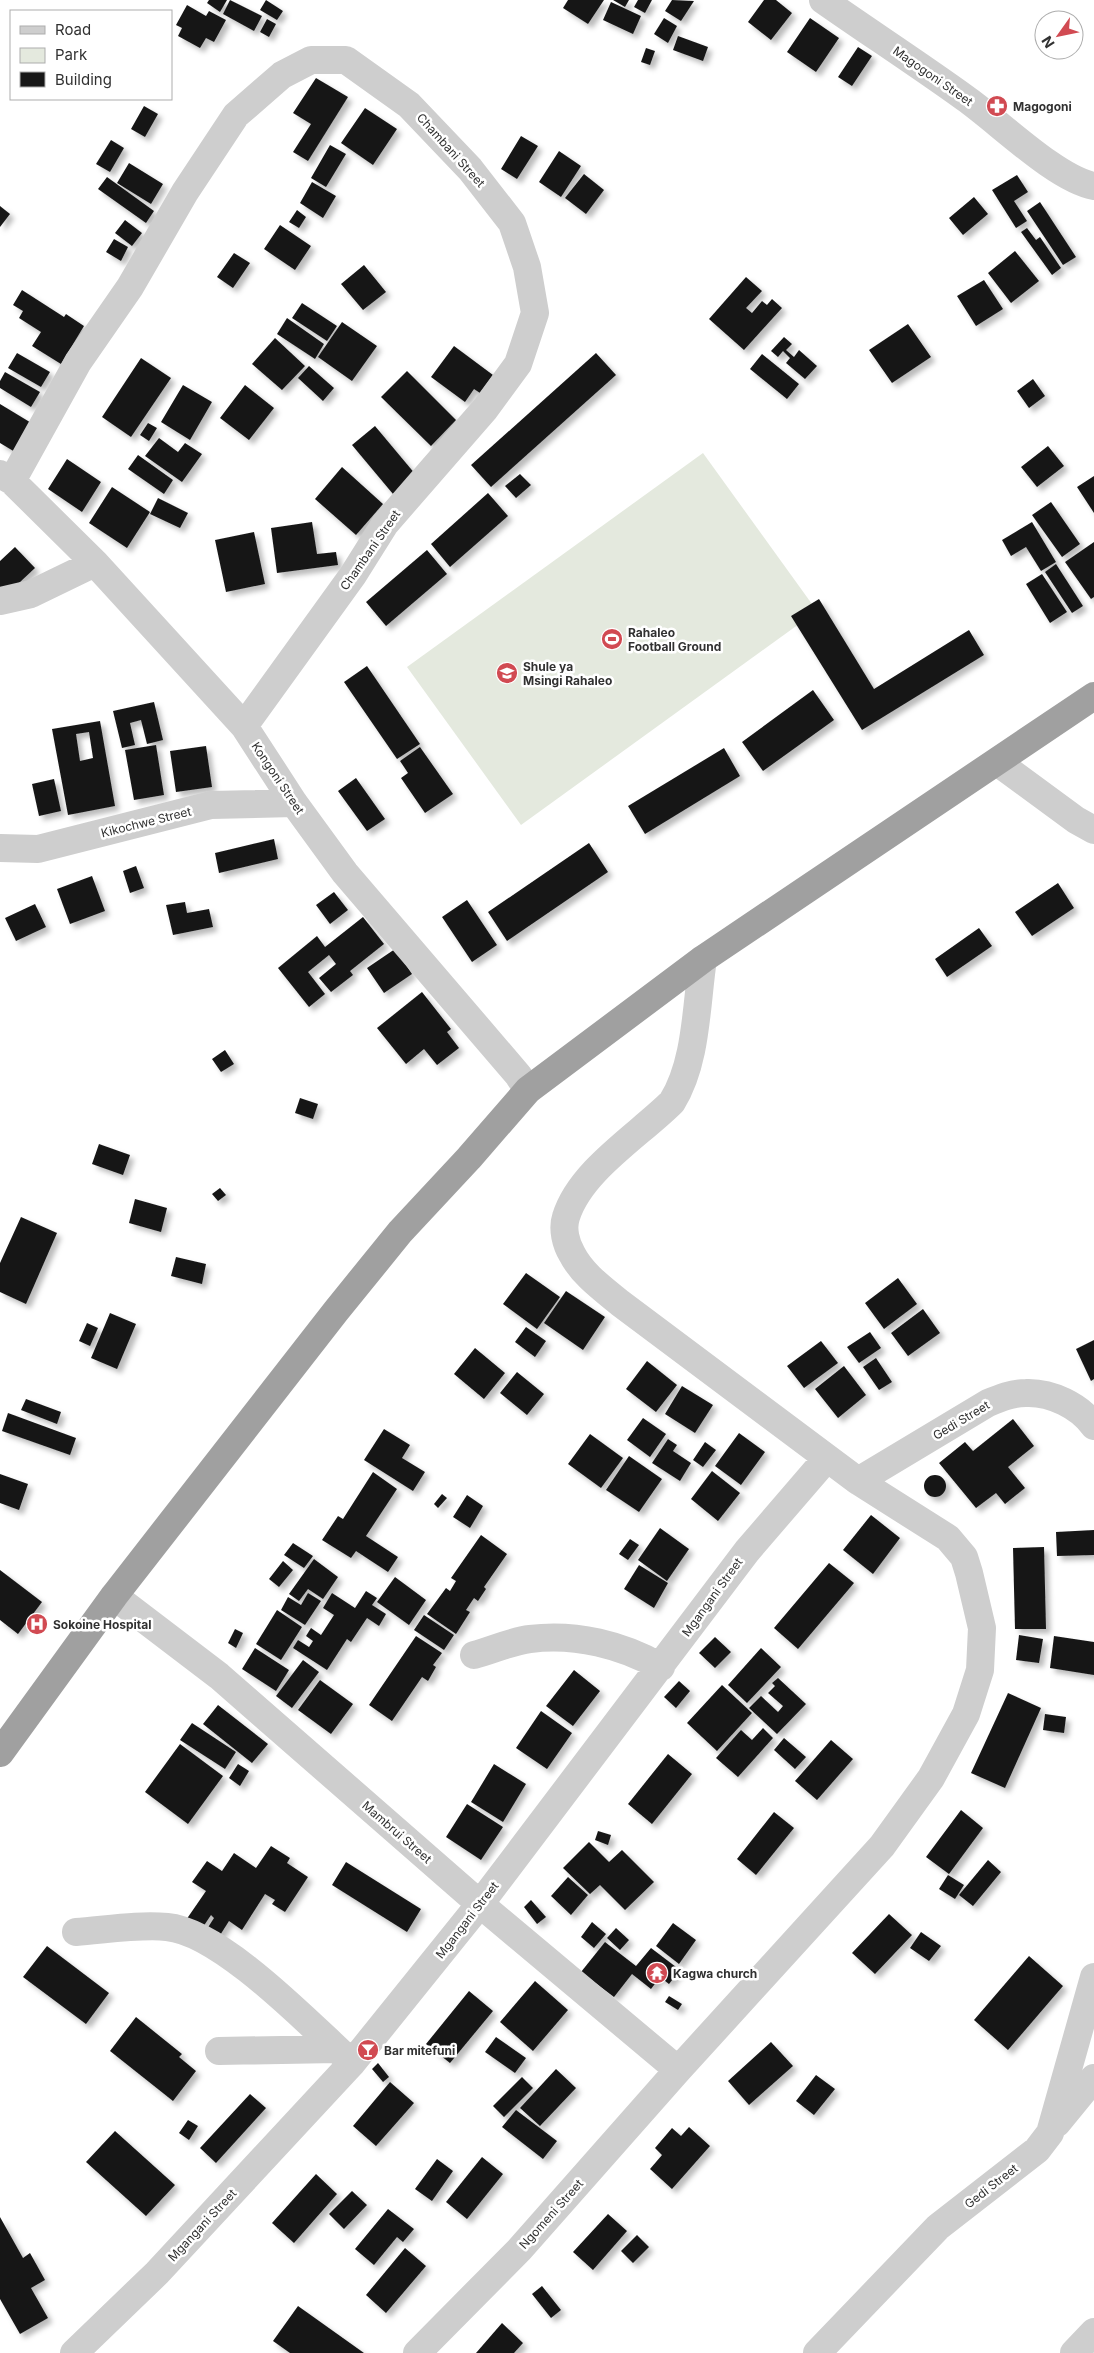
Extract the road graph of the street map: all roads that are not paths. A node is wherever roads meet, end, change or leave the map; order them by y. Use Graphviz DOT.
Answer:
graph roads {
  1 [pos="823,0"];
  2 [pos="1093,187"];
  3 [pos="6,478"];
  4 [pos="95,563"];
  5 [pos="0,601"];
  6 [pos="1094,696"];
  7 [pos="244,726"];
  8 [pos="997,762"];
  9 [pos="294,803"];
  10 [pos="1094,830"];
  11 [pos="0,848"];
  12 [pos="703,959"];
  13 [pos="528,1090"];
  14 [pos="1094,1426"];
  15 [pos="827,1458"];
  16 [pos="858,1481"];
  17 [pos="114,1596"];
  18 [pos="474,1655"];
  19 [pos="661,1667"];
  20 [pos="0,1753"];
  21 [pos="480,1904"];
  22 [pos="76,1932"];
  23 [pos="1094,1977"];
  24 [pos="219,2051"];
  25 [pos="344,2056"];
  26 [pos="678,2070"];
  27 [pos="1094,2078"];
  28 [pos="1050,2133"];
  29 [pos="1094,2332"];
  30 [pos="74,2353"];
  31 [pos="417,2353"];
  32 [pos="817,2353"];
  33 [pos="833,2353"];
  34 [pos="844,2353"];
  35 [pos="1074,2353"];
  1 -- 2 [label="street, Magogoni Street"];
  3 -- 4 [label="street, Kongoni Street"];
  3 -- 7 [label="street, Chambani Street"];
  4 -- 5 [label="street"];
  4 -- 7 [label="street, Kongoni Street"];
  6 -- 8 [label="highway"];
  7 -- 9 [label="street, Kongoni Street"];
  8 -- 10 [label="street"];
  8 -- 12 [label="highway"];
  9 -- 11 [label="street, Kikochwe Street"];
  9 -- 13 [label="street, Kongoni Street"];
  12 -- 13 [label="highway"];
  12 -- 15 [label="street, Ngomeni Street"];
  13 -- 17 [label="highway"];
  14 -- 16 [label="street, Gedi Street"];
  15 -- 16 [label="street, Ngomeni Street"];
  15 -- 19 [label="street, Mgangani Street"];
  16 -- 26 [label="street, Ngomeni Street"];
  17 -- 20 [label="highway"];
  17 -- 21 [label="street, Mambrui Street"];
  18 -- 19 [label="street"];
  19 -- 21 [label="street, Mgangani Street"];
  21 -- 25 [label="street, Mgangani Street"];
  21 -- 26 [label="street, Mambrui Street"];
  22 -- 25 [label="street"];
  23 -- 28 [label="street, Gedi Street"];
  24 -- 25 [label="street"];
  25 -- 30 [label="street, Mgangani Street"];
  26 -- 31 [label="street, Ngomeni Street"];
  27 -- 28 [label="street"];
  28 -- 32 [label="street, Gedi Street"];
  29 -- 35 [label="street"];
  33 -- 34 [label="street"];
}
